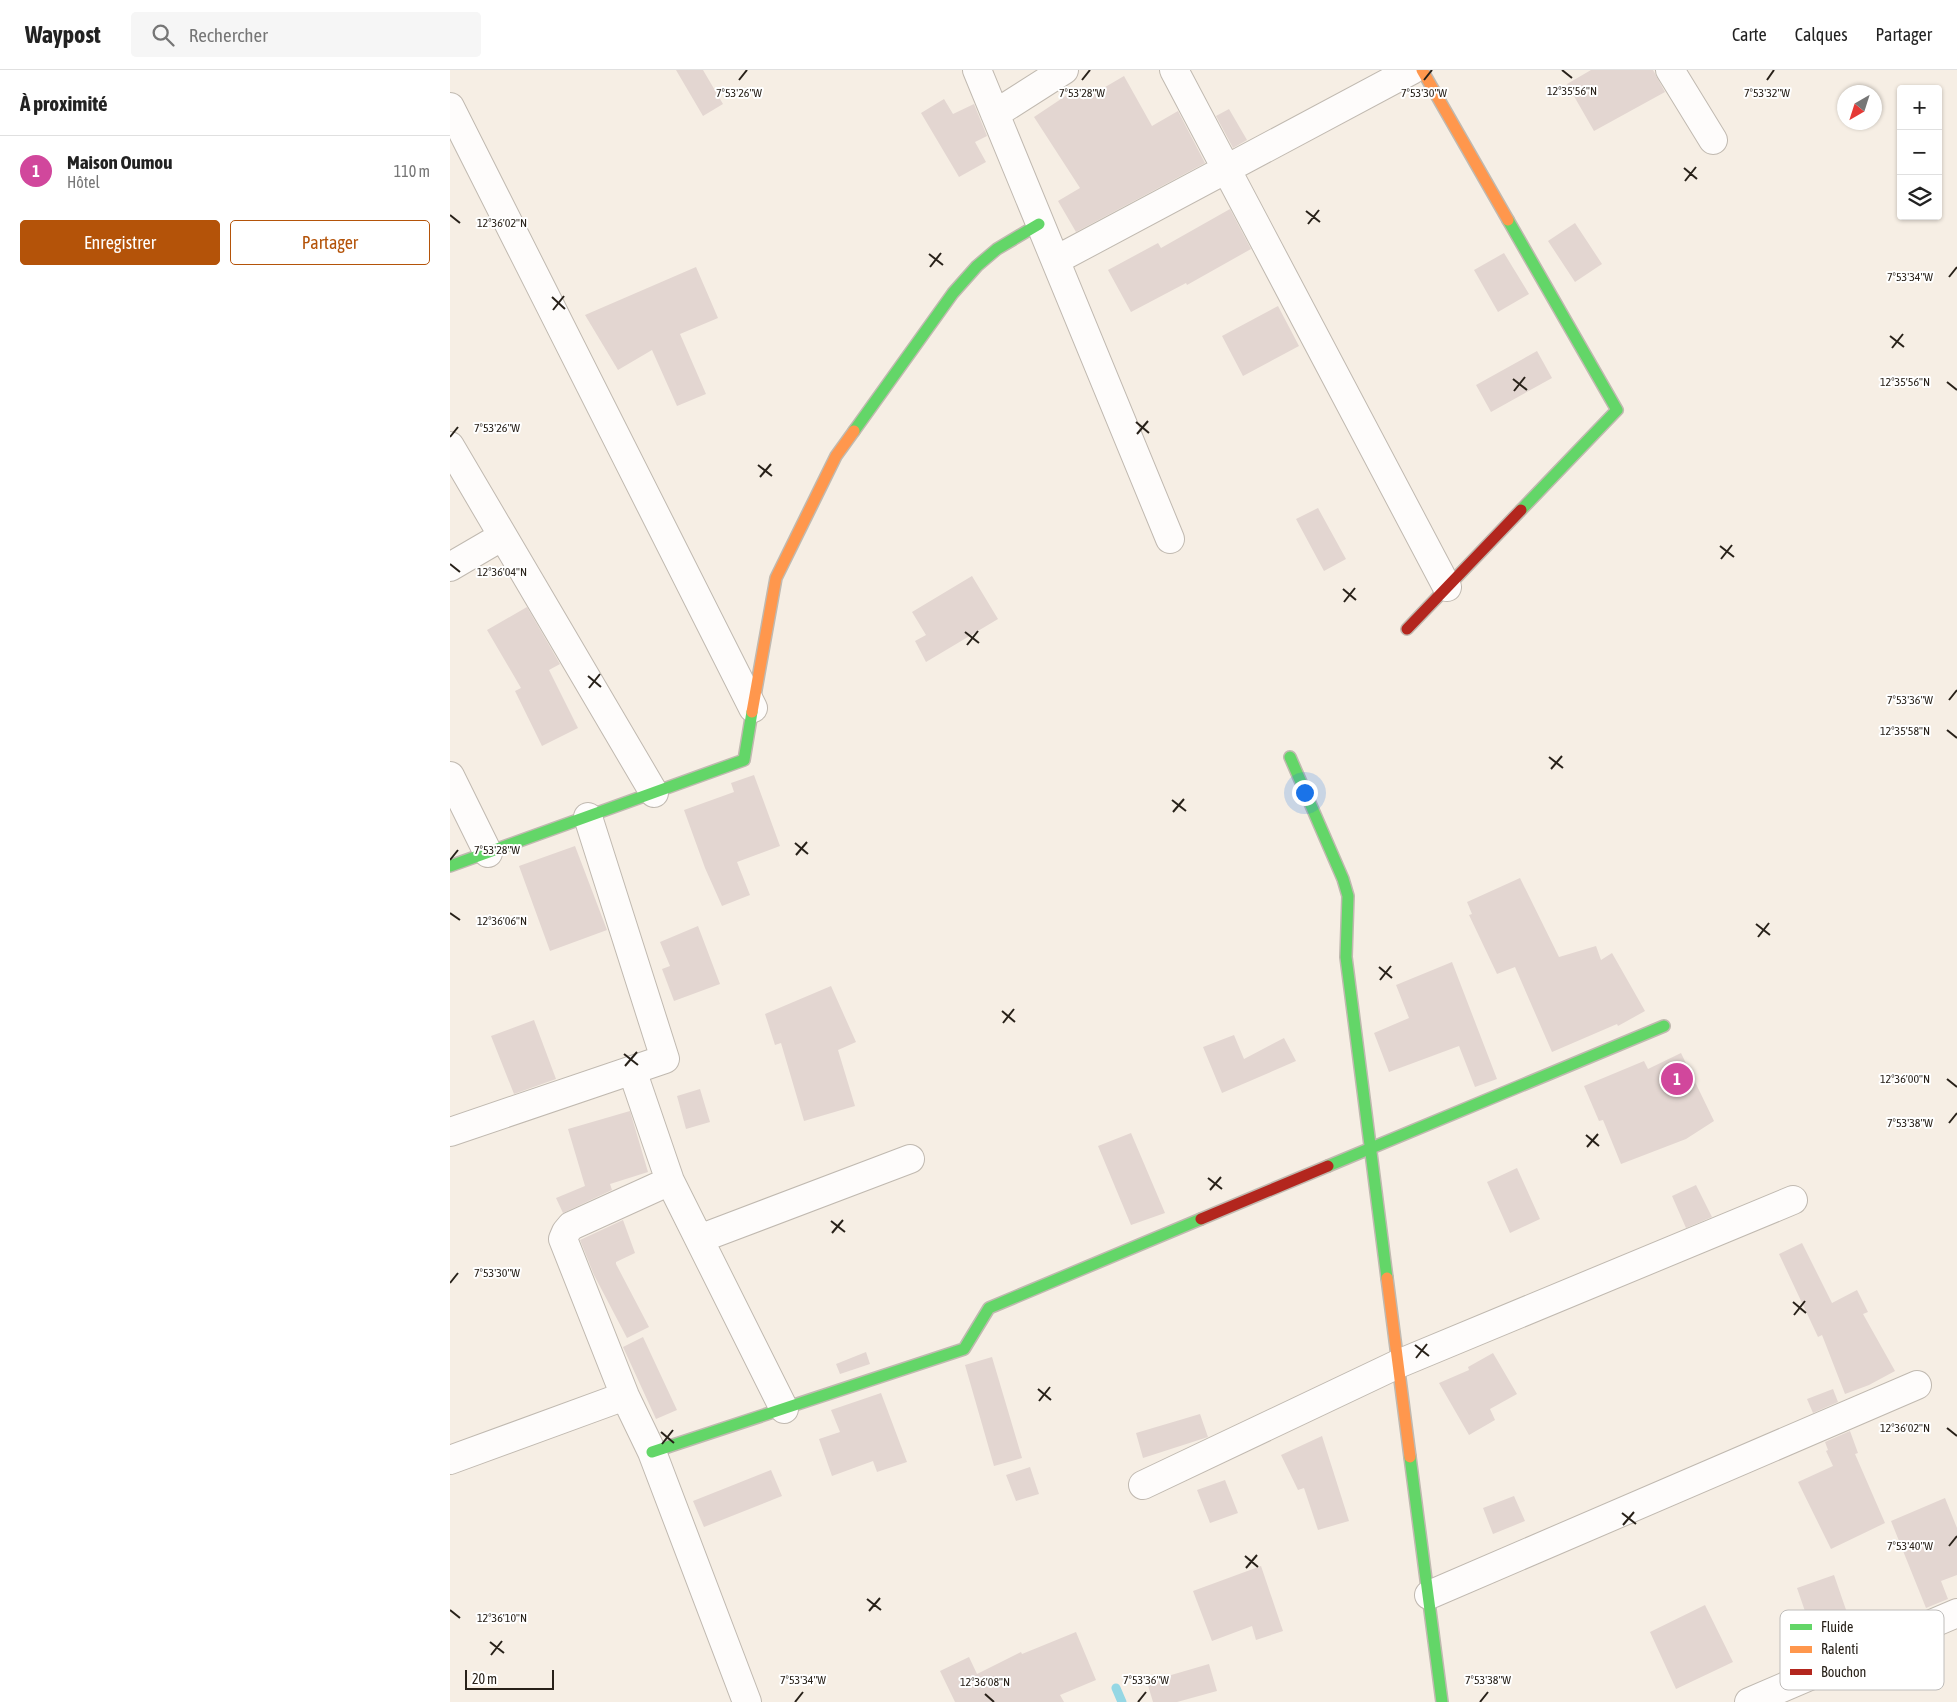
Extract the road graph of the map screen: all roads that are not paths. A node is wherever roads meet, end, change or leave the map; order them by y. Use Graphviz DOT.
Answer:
graph roads {
  1 [pos="977,70"];
  2 [pos="1064,70"];
  3 [pos="1174,70"];
  4 [pos="1412,70"];
  5 [pos="1422,70"];
  6 [pos="1670,70"];
  7 [pos="450,107"];
  8 [pos="995,114"];
  9 [pos="1713,140"];
  10 [pos="1226,169"];
  11 [pos="1039,224"];
  12 [pos="1056,260"];
  13 [pos="450,446"];
  14 [pos="503,536"];
  15 [pos="1170,539"];
  16 [pos="450,567"];
  17 [pos="1447,587"];
  18 [pos="1407,629"];
  19 [pos="753,708"];
  20 [pos="1290,757"];
  21 [pos="450,776"];
  22 [pos="654,793"];
  23 [pos="588,816"];
  24 [pos="488,853"];
  25 [pos="450,866"];
  26 [pos="1664,1026"];
  27 [pos="632,1070"];
  28 [pos="450,1132"];
  29 [pos="1370,1149"];
  30 [pos="910,1158"];
  31 [pos="670,1181"];
  32 [pos="1793,1200"];
  33 [pos="699,1239"];
  34 [pos="1398,1364"];
  35 [pos="1916,1386"];
  36 [pos="625,1396"];
  37 [pos="784,1408"];
  38 [pos="652,1452"];
  39 [pos="450,1460"];
  40 [pos="1143,1485"];
  41 [pos="1428,1595"];
  42 [pos="1957,1613"];
  43 [pos="1944,1619"];
  44 [pos="1780,1689"];
  45 [pos="747,1702"];
  46 [pos="1442,1702"];
  47 [pos="1749,1702"];
  1 -- 8 [label="street"];
  2 -- 8 [label="street"];
  3 -- 10 [label="street"];
  4 -- 10 [label="street"];
  5 -- 17 [label="street"];
  6 -- 9 [label="street"];
  7 -- 19 [label="street"];
  8 -- 11 [label="street"];
  10 -- 12 [label="street"];
  10 -- 17 [label="street"];
  11 -- 12 [label="street"];
  11 -- 19 [label="street"];
  12 -- 15 [label="street"];
  13 -- 14 [label="street"];
  14 -- 16 [label="street"];
  14 -- 22 [label="street"];
  17 -- 18 [label="street"];
  19 -- 22 [label="street"];
  20 -- 29 [label="street"];
  21 -- 24 [label="street"];
  22 -- 23 [label="street"];
  23 -- 24 [label="street"];
  23 -- 27 [label="street"];
  24 -- 25 [label="street"];
  26 -- 29 [label="street"];
  27 -- 28 [label="street"];
  27 -- 31 [label="street"];
  29 -- 34 [label="street"];
  29 -- 37 [label="street"];
  30 -- 33 [label="street"];
  31 -- 33 [label="street"];
  31 -- 36 [label="street"];
  32 -- 34 [label="street"];
  33 -- 37 [label="street"];
  34 -- 40 [label="street"];
  34 -- 41 [label="street"];
  35 -- 41 [label="street"];
  36 -- 38 [label="street"];
  36 -- 39 [label="street"];
  37 -- 38 [label="street"];
  38 -- 45 [label="street"];
  41 -- 46 [label="street"];
  42 -- 43 [label="street"];
  44 -- 47 [label="street"];
}
